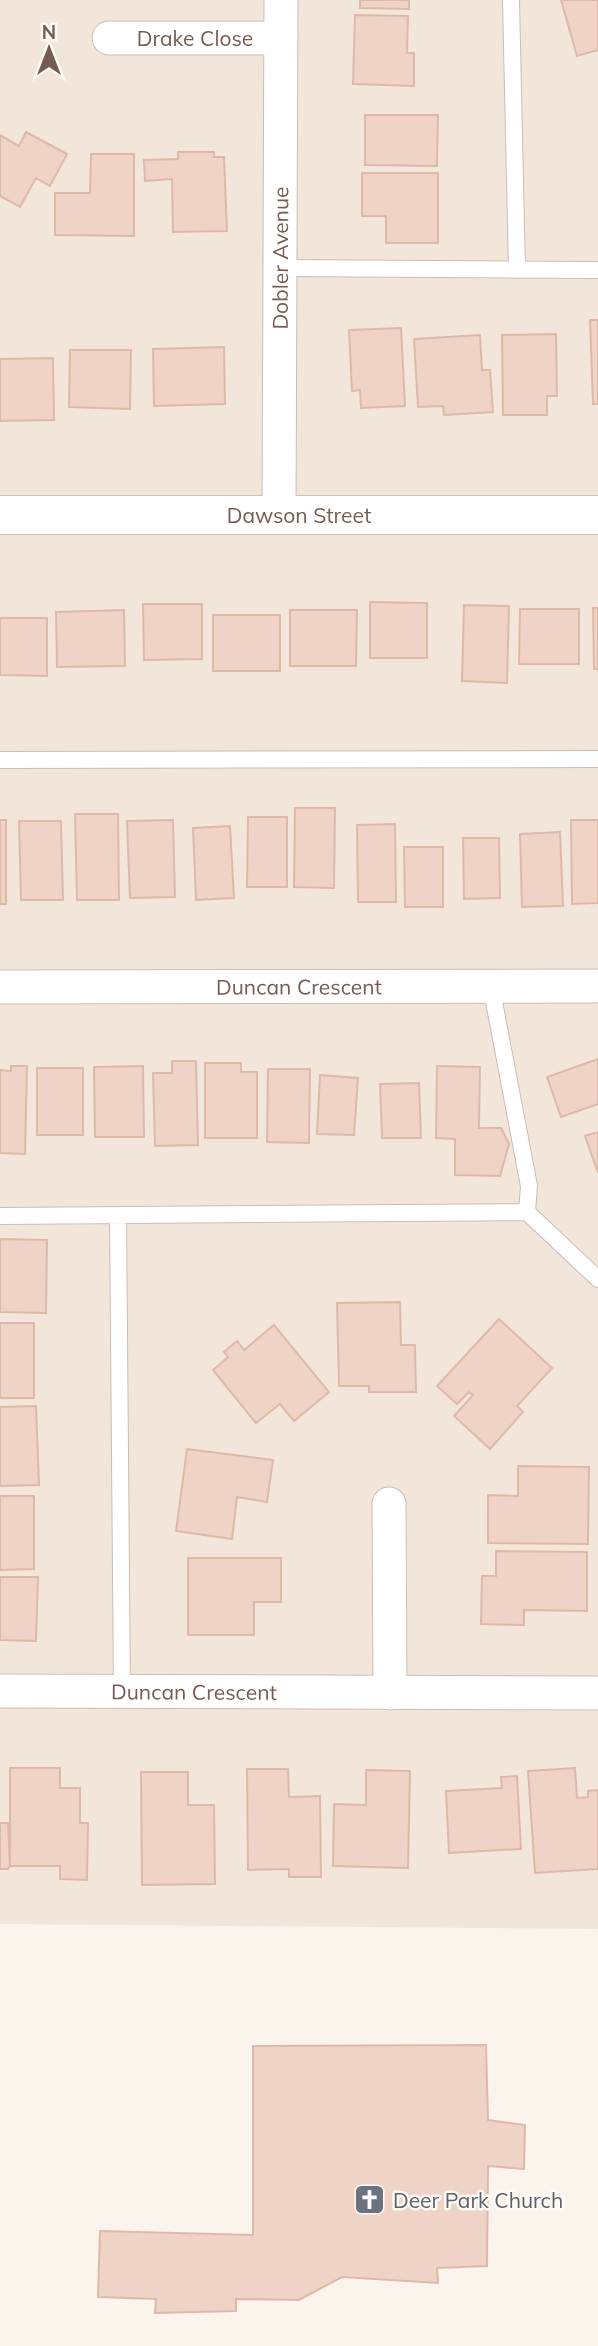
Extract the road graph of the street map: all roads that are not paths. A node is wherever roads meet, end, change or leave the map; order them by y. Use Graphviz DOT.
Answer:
graph roads {
  1 [pos="281,0"];
  2 [pos="511,0"];
  3 [pos="109,38"];
  4 [pos="281,38"];
  5 [pos="280,268"];
  6 [pos="517,270"];
  7 [pos="598,270"];
  8 [pos="0,515"];
  9 [pos="279,515"];
  10 [pos="598,515"];
  11 [pos="598,759"];
  12 [pos="0,760"];
  13 [pos="491,986"];
  14 [pos="598,986"];
  15 [pos="0,987"];
  16 [pos="527,1212"];
  17 [pos="0,1216"];
  18 [pos="118,1217"];
  19 [pos="598,1279"];
  20 [pos="390,1504"];
  21 [pos="0,1691"];
  22 [pos="122,1692"];
  23 [pos="390,1693"];
  24 [pos="598,1693"];
  1 -- 4 [label="street, Dobler Avenue"];
  2 -- 6 [label="lane"];
  3 -- 4 [label="street, Drake Close"];
  4 -- 5 [label="street, Dobler Avenue"];
  5 -- 6 [label="lane"];
  5 -- 9 [label="street, Dobler Avenue"];
  6 -- 7 [label="lane"];
  8 -- 9 [label="street, Dawson Street"];
  9 -- 10 [label="street, Dawson Street"];
  11 -- 12 [label="lane"];
  13 -- 14 [label="street, Duncan Crescent"];
  13 -- 15 [label="street, Duncan Crescent"];
  13 -- 16 [label="lane"];
  16 -- 18 [label="lane"];
  16 -- 19 [label="lane"];
  17 -- 18 [label="lane"];
  18 -- 22 [label="lane"];
  20 -- 23 [label="street"];
  21 -- 22 [label="street, Duncan Crescent"];
  22 -- 23 [label="street, Duncan Crescent"];
  23 -- 24 [label="street, Duncan Crescent"];
}
